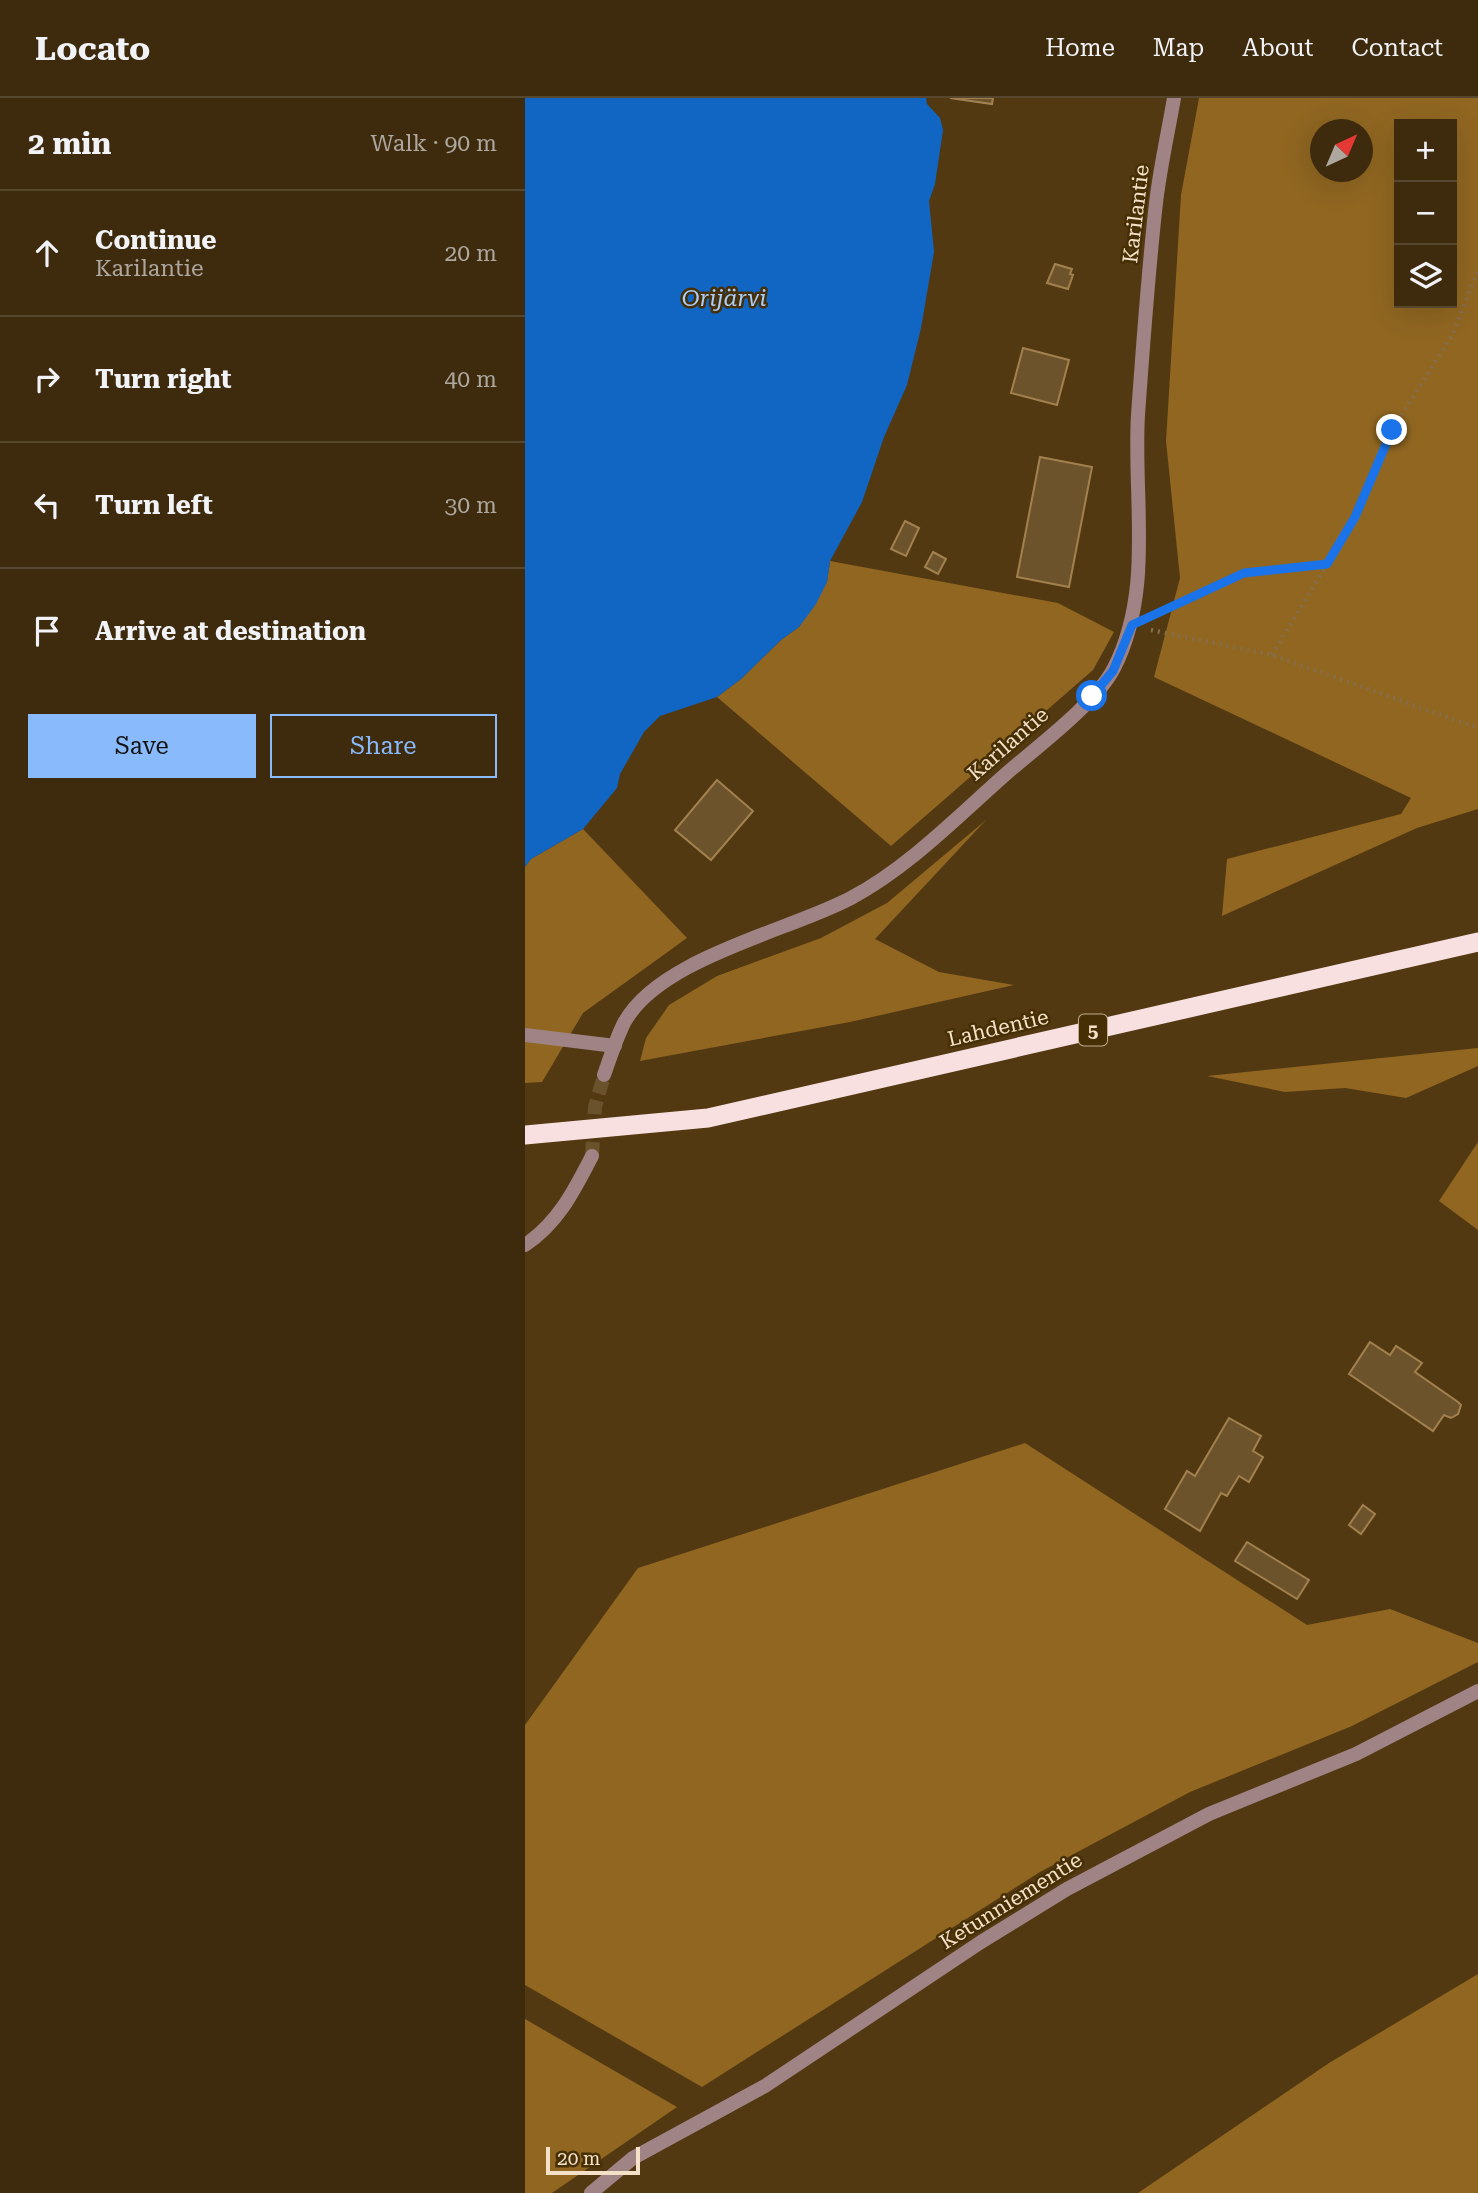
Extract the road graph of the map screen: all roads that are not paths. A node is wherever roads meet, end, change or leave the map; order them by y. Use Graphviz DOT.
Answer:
graph roads {
  1 [pos="1174,98"];
  2 [pos="1478,942"];
  3 [pos="525,1035"];
  4 [pos="615,1046"];
  5 [pos="604,1076"];
  6 [pos="525,1135"];
  7 [pos="592,1157"];
  8 [pos="525,1245"];
  9 [pos="1478,1691"];
  10 [pos="591,2193"];
  1 -- 4 [label="street, Karilantie"];
  2 -- 6 [label="highway, Lahdentie / 5"];
  3 -- 4 [label="street"];
  4 -- 5 [label="street, Karilantie"];
  7 -- 8 [label="street"];
  9 -- 10 [label="street, Ketunniementie"];
}
